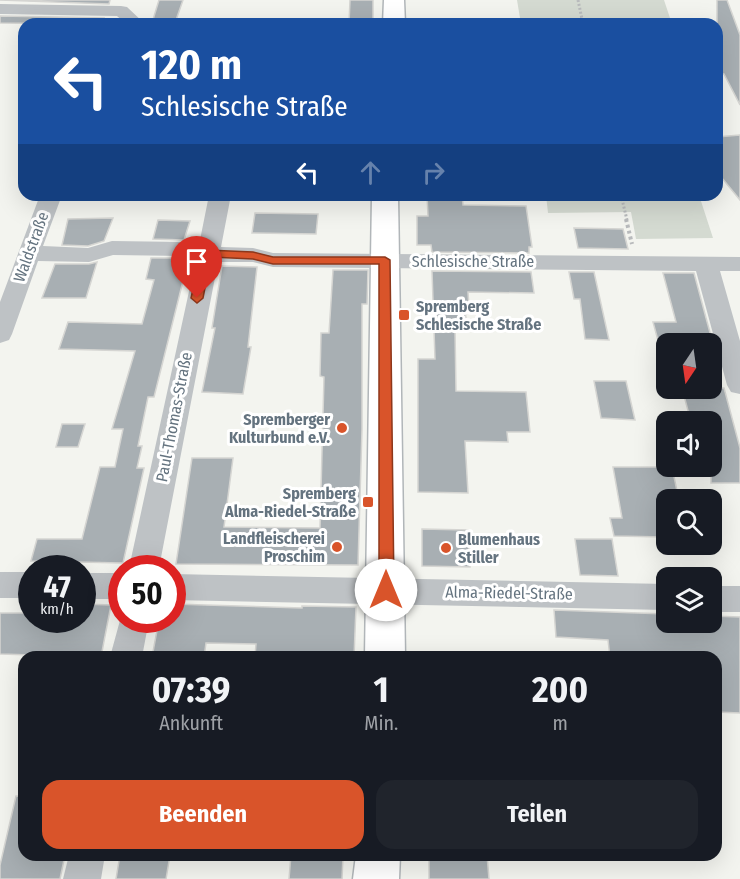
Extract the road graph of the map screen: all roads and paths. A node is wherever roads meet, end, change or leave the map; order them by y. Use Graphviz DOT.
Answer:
graph roads {
  1 [pos="394,0"];
  2 [pos="578,0"];
  3 [pos="0,9"];
  4 [pos="119,17"];
  5 [pos="394,18"];
  6 [pos="582,18"];
  7 [pos="49,201"];
  8 [pos="219,201"];
  9 [pos="385,201"];
  10 [pos="622,201"];
  11 [pos="29,253"];
  12 [pos="206,254"];
  13 [pos="385,260"];
  14 [pos="636,262"];
  15 [pos="706,264"];
  16 [pos="740,264"];
  17 [pos="0,334"];
  18 [pos="740,385"];
  19 [pos="147,555"];
  20 [pos="0,585"];
  21 [pos="18,585"];
  22 [pos="186,587"];
  23 [pos="386,590"];
  24 [pos="656,597"];
  25 [pos="722,598"];
  26 [pos="740,599"];
  27 [pos="131,633"];
  28 [pos="127,651"];
  29 [pos="385,651"];
  30 [pos="86,861"];
  31 [pos="378,861"];
  32 [pos="82,879"];
  33 [pos="376,879"];
  1 -- 5 [label="main road"];
  2 -- 6 [label="path"];
  3 -- 4 [label="street"];
  7 -- 11 [label="street, Waldstraße"];
  8 -- 12 [label="street, Paul-Thomas-Straße"];
  9 -- 13 [label="main road"];
  10 -- 14 [label="path"];
  11 -- 12 [label="street, Schlesische Straße"];
  11 -- 17 [label="street, Waldstraße"];
  12 -- 13 [label="street, Schlesische Straße"];
  12 -- 19 [label="street, Paul-Thomas-Straße"];
  13 -- 14 [label="street, Schlesische Straße"];
  13 -- 23 [label="main road"];
  14 -- 15 [label="street, Schlesische Straße"];
  15 -- 16 [label="street, Schlesische Straße"];
  15 -- 18 [label="street"];
  20 -- 21 [label="street"];
  22 -- 23 [label="street, Alma-Riedel-Straße"];
  23 -- 24 [label="street, Alma-Riedel-Straße"];
  23 -- 29 [label="main road"];
  25 -- 26 [label="street"];
  27 -- 28 [label="street"];
  30 -- 32 [label="street"];
  31 -- 33 [label="main road"];
}
